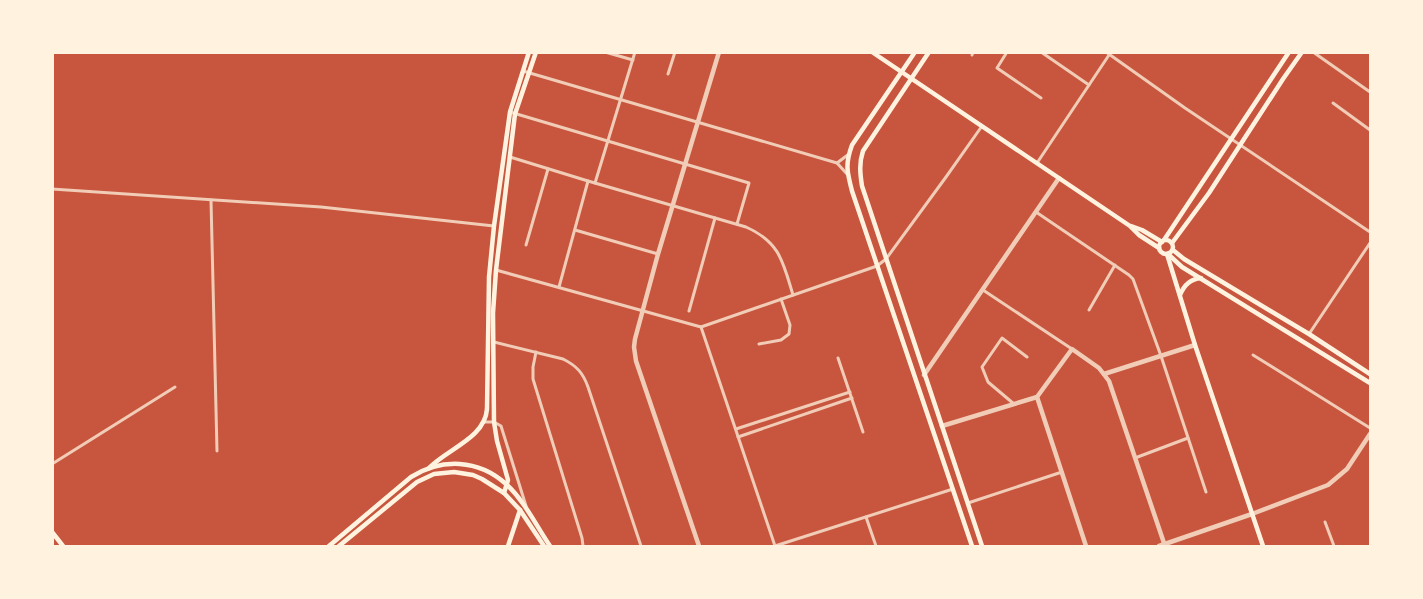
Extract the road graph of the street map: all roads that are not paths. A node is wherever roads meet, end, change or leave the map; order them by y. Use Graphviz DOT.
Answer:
graph roads {
  1 [pos="529,52"];
  2 [pos="536,52"];
  3 [pos="605,52"];
  4 [pos="635,52"];
  5 [pos="675,52"];
  6 [pos="718,52"];
  7 [pos="872,52"];
  8 [pos="915,52"];
  9 [pos="929,52"];
  10 [pos="1007,52"];
  11 [pos="1041,52"];
  12 [pos="1289,52"];
  13 [pos="1302,52"];
  14 [pos="1313,52"];
  15 [pos="1109,53"];
  16 [pos="633,60"];
  17 [pos="526,71"];
  18 [pos="902,72"];
  19 [pos="668,74"];
  20 [pos="912,78"];
  21 [pos="1089,85"];
  22 [pos="1370,92"];
  23 [pos="1041,98"];
  24 [pos="621,100"];
  25 [pos="1333,103"];
  26 [pos="513,113"];
  27 [pos="698,122"];
  28 [pos="982,126"];
  29 [pos="1370,130"];
  30 [pos="1232,139"];
  31 [pos="608,141"];
  32 [pos="1241,145"];
  33 [pos="849,154"];
  34 [pos="510,157"];
  35 [pos="837,163"];
  36 [pos="1037,163"];
  37 [pos="686,164"];
  38 [pos="548,169"];
  39 [pos="848,174"];
  40 [pos="1058,178"];
  41 [pos="588,181"];
  42 [pos="594,183"];
  43 [pos="52,189"];
  44 [pos="212,200"];
  45 [pos="674,205"];
  46 [pos="1036,212"];
  47 [pos="715,218"];
  48 [pos="737,224"];
  49 [pos="494,226"];
  50 [pos="1130,226"];
  51 [pos="575,230"];
  52 [pos="1370,232"];
  53 [pos="1163,241"];
  54 [pos="1172,243"];
  55 [pos="1370,243"];
  56 [pos="526,245"];
  57 [pos="1159,248"];
  58 [pos="1173,250"];
  59 [pos="658,254"];
  60 [pos="1168,254"];
  61 [pos="886,259"];
  62 [pos="1115,265"];
  63 [pos="877,266"];
  64 [pos="496,270"];
  65 [pos="1201,278"];
  66 [pos="559,287"];
  67 [pos="983,290"];
  68 [pos="793,295"];
  69 [pos="1180,296"];
  70 [pos="781,299"];
  71 [pos="643,310"];
  72 [pos="1090,310"];
  73 [pos="689,311"];
  74 [pos="701,328"];
  75 [pos="1309,334"];
  76 [pos="494,342"];
  77 [pos="759,344"];
  78 [pos="1195,345"];
  79 [pos="1072,349"];
  80 [pos="536,352"];
  81 [pos="1253,354"];
  82 [pos="1161,356"];
  83 [pos="1027,357"];
  84 [pos="838,358"];
  85 [pos="1104,374"];
  86 [pos="1370,374"];
  87 [pos="924,375"];
  88 [pos="1370,383"];
  89 [pos="175,387"];
  90 [pos="850,392"];
  91 [pos="1037,397"];
  92 [pos="852,398"];
  93 [pos="1014,404"];
  94 [pos="484,422"];
  95 [pos="494,422"];
  96 [pos="942,426"];
  97 [pos="1370,428"];
  98 [pos="736,429"];
  99 [pos="863,432"];
  100 [pos="1370,434"];
  101 [pos="738,437"];
  102 [pos="1188,438"];
  103 [pos="217,451"];
  104 [pos="1135,458"];
  105 [pos="52,464"];
  106 [pos="429,468"];
  107 [pos="1062,472"];
  108 [pos="507,484"];
  109 [pos="953,489"];
  110 [pos="1206,492"];
  111 [pos="504,493"];
  112 [pos="521,501"];
  113 [pos="968,503"];
  114 [pos="527,509"];
  115 [pos="520,510"];
  116 [pos="1252,514"];
  117 [pos="866,517"];
  118 [pos="1325,522"];
  119 [pos="52,532"];
  120 [pos="63,546"];
  121 [pos="329,546"];
  122 [pos="339,546"];
  123 [pos="508,546"];
  124 [pos="543,546"];
  125 [pos="550,546"];
  126 [pos="583,546"];
  127 [pos="641,546"];
  128 [pos="699,546"];
  129 [pos="775,546"];
  130 [pos="876,546"];
  131 [pos="972,546"];
  132 [pos="982,546"];
  133 [pos="1086,546"];
  134 [pos="1163,546"];
  135 [pos="1263,546"];
  136 [pos="1334,546"];
  1 -- 17 [label="main road"];
  2 -- 17 [label="main road"];
  3 -- 16 [label="street"];
  4 -- 16 [label="street"];
  5 -- 19 [label="street"];
  6 -- 27 [label="street"];
  7 -- 18 [label="main road"];
  8 -- 18 [label="main road"];
  9 -- 20 [label="main road"];
  10 -- 23 [label="street"];
  11 -- 21 [label="street"];
  12 -- 30 [label="main road"];
  13 -- 32 [label="main road"];
  14 -- 22 [label="street"];
  15 -- 21 [label="street"];
  15 -- 30 [label="street"];
  16 -- 24 [label="street"];
  17 -- 24 [label="street"];
  17 -- 26 [label="main road"];
  18 -- 20 [label="main road"];
  18 -- 33 [label="main road"];
  20 -- 28 [label="main road"];
  20 -- 61 [label="main road"];
  21 -- 36 [label="street"];
  24 -- 27 [label="street"];
  24 -- 31 [label="street"];
  25 -- 29 [label="street"];
  26 -- 31 [label="street"];
  26 -- 34 [label="main road"];
  26 -- 49 [label="main road"];
  27 -- 35 [label="street"];
  27 -- 37 [label="street"];
  28 -- 36 [label="main road"];
  28 -- 61 [label="street"];
  30 -- 32 [label="street"];
  30 -- 53 [label="main road"];
  31 -- 37 [label="street"];
  31 -- 42 [label="street"];
  32 -- 52 [label="street"];
  32 -- 54 [label="main road"];
  33 -- 35 [label="street"];
  33 -- 39 [label="main road"];
  34 -- 38 [label="street"];
  34 -- 64 [label="main road"];
  35 -- 39 [label="street"];
  36 -- 40 [label="main road"];
  37 -- 45 [label="street"];
  37 -- 48 [label="street"];
  38 -- 41 [label="street"];
  38 -- 56 [label="street"];
  39 -- 63 [label="main road"];
  40 -- 46 [label="street"];
  40 -- 50 [label="main road"];
  41 -- 42 [label="street"];
  41 -- 51 [label="street"];
  42 -- 45 [label="street"];
  43 -- 44 [label="street"];
  44 -- 49 [label="street"];
  44 -- 103 [label="street"];
  45 -- 47 [label="street"];
  45 -- 59 [label="street"];
  46 -- 62 [label="street"];
  46 -- 67 [label="street"];
  47 -- 48 [label="street"];
  47 -- 73 [label="street"];
  48 -- 68 [label="street"];
  49 -- 94 [label="main road"];
  50 -- 53 [label="main road"];
  50 -- 57 [label="main road"];
  51 -- 59 [label="street"];
  51 -- 66 [label="street"];
  53 -- 54 [label="main road"];
  53 -- 57 [label="main road"];
  54 -- 58 [label="main road"];
  55 -- 75 [label="street"];
  57 -- 60 [label="main road"];
  58 -- 60 [label="main road"];
  58 -- 75 [label="main road"];
  59 -- 71 [label="street"];
  60 -- 65 [label="main road"];
  60 -- 69 [label="main road"];
  61 -- 63 [label="street"];
  61 -- 87 [label="main road"];
  62 -- 72 [label="street"];
  62 -- 82 [label="street"];
  63 -- 68 [label="street"];
  63 -- 109 [label="main road"];
  64 -- 66 [label="street"];
  64 -- 76 [label="main road"];
  65 -- 69 [label="main road"];
  65 -- 88 [label="main road"];
  66 -- 71 [label="street"];
  67 -- 79 [label="street"];
  67 -- 87 [label="street"];
  68 -- 70 [label="street"];
  69 -- 78 [label="main road"];
  70 -- 74 [label="street"];
  70 -- 77 [label="street"];
  71 -- 74 [label="street"];
  71 -- 128 [label="street"];
  74 -- 98 [label="street"];
  75 -- 86 [label="main road"];
  76 -- 80 [label="street"];
  76 -- 95 [label="main road"];
  78 -- 82 [label="street"];
  78 -- 116 [label="main road"];
  79 -- 85 [label="street"];
  79 -- 91 [label="street"];
  80 -- 126 [label="street"];
  80 -- 127 [label="street"];
  81 -- 97 [label="street"];
  82 -- 85 [label="street"];
  82 -- 102 [label="street"];
  83 -- 93 [label="street"];
  84 -- 90 [label="street"];
  85 -- 104 [label="street"];
  87 -- 96 [label="main road"];
  89 -- 105 [label="street"];
  90 -- 92 [label="street"];
  90 -- 98 [label="street"];
  91 -- 93 [label="street"];
  91 -- 107 [label="street"];
  92 -- 99 [label="street"];
  92 -- 101 [label="street"];
  93 -- 96 [label="street"];
  94 -- 95 [label="street"];
  94 -- 106 [label="main road"];
  95 -- 108 [label="main road"];
  95 -- 114 [label="street"];
  96 -- 113 [label="main road"];
  98 -- 101 [label="street"];
  100 -- 116 [label="street"];
  101 -- 129 [label="street"];
  102 -- 104 [label="street"];
  102 -- 110 [label="street"];
  104 -- 134 [label="street"];
  106 -- 108 [label="main road"];
  106 -- 121 [label="main road"];
  107 -- 113 [label="street"];
  107 -- 133 [label="street"];
  108 -- 111 [label="main road"];
  108 -- 112 [label="main road"];
  109 -- 117 [label="street"];
  109 -- 131 [label="main road"];
  111 -- 115 [label="main road"];
  111 -- 122 [label="main road"];
  112 -- 114 [label="main road"];
  112 -- 115 [label="main road"];
  113 -- 132 [label="main road"];
  114 -- 125 [label="main road"];
  115 -- 123 [label="main road"];
  115 -- 124 [label="main road"];
  116 -- 134 [label="street"];
  116 -- 135 [label="main road"];
  117 -- 129 [label="street"];
  117 -- 130 [label="street"];
  118 -- 136 [label="street"];
  119 -- 120 [label="main road"];
}
